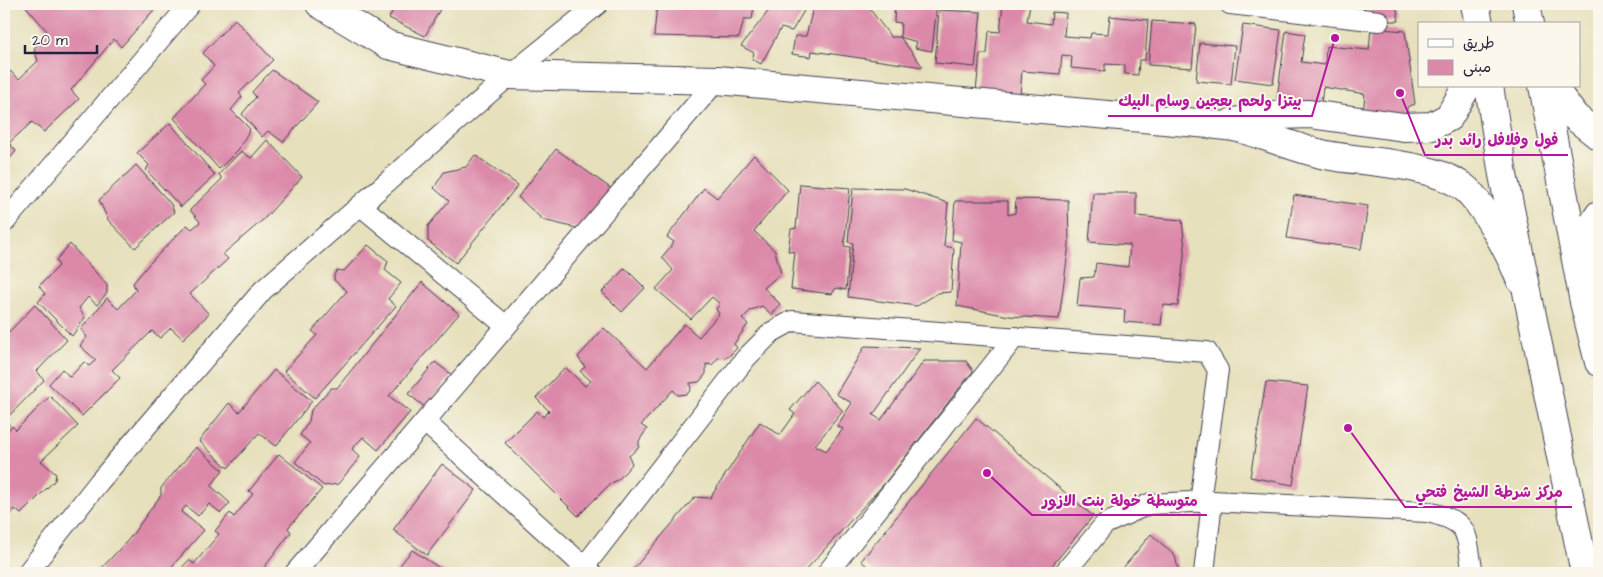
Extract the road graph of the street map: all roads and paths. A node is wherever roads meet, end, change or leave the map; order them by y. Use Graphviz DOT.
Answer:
graph roads {
  1 [pos="190,4"];
  2 [pos="320,4"];
  3 [pos="598,4"];
  4 [pos="1230,4"];
  5 [pos="1526,4"];
  6 [pos="1379,21"];
  7 [pos="1530,22"];
  8 [pos="510,75"];
  9 [pos="717,80"];
  10 [pos="1466,88"];
  11 [pos="1489,88"];
  12 [pos="1543,88"];
  13 [pos="1553,88"];
  14 [pos="1209,124"];
  15 [pos="1599,136"];
  16 [pos="361,206"];
  17 [pos="1599,215"];
  18 [pos="4,223"];
  19 [pos="1583,292"];
  20 [pos="1530,307"];
  21 [pos="506,326"];
  22 [pos="1015,337"];
  23 [pos="1599,362"];
  24 [pos="425,422"];
  25 [pos="1206,502"];
  26 [pos="588,570"];
  27 [pos="27,573"];
  28 [pos="295,573"];
  29 [pos="827,573"];
  30 [pos="1064,573"];
  31 [pos="1204,573"];
  32 [pos="1473,573"];
  33 [pos="1585,573"];
  1 -- 18 [label="street"];
  2 -- 8 [label="main road"];
  3 -- 8 [label="street"];
  4 -- 6 [label="street"];
  5 -- 7 [label="main road"];
  8 -- 9 [label="main road"];
  8 -- 16 [label="street"];
  9 -- 14 [label="main road"];
  9 -- 21 [label="street"];
  10 -- 14 [label="main road"];
  11 -- 20 [label="main road"];
  12 -- 19 [label="main road"];
  13 -- 15 [label="main road"];
  14 -- 20 [label="main road"];
  16 -- 21 [label="street"];
  16 -- 27 [label="street"];
  17 -- 19 [label="main road"];
  19 -- 23 [label="main road"];
  20 -- 33 [label="main road"];
  21 -- 24 [label="street"];
  22 -- 25 [label="street"];
  22 -- 26 [label="street"];
  22 -- 29 [label="street"];
  24 -- 26 [label="street"];
  24 -- 28 [label="street"];
  25 -- 30 [label="street"];
  25 -- 31 [label="street"];
  25 -- 32 [label="street"];
}
